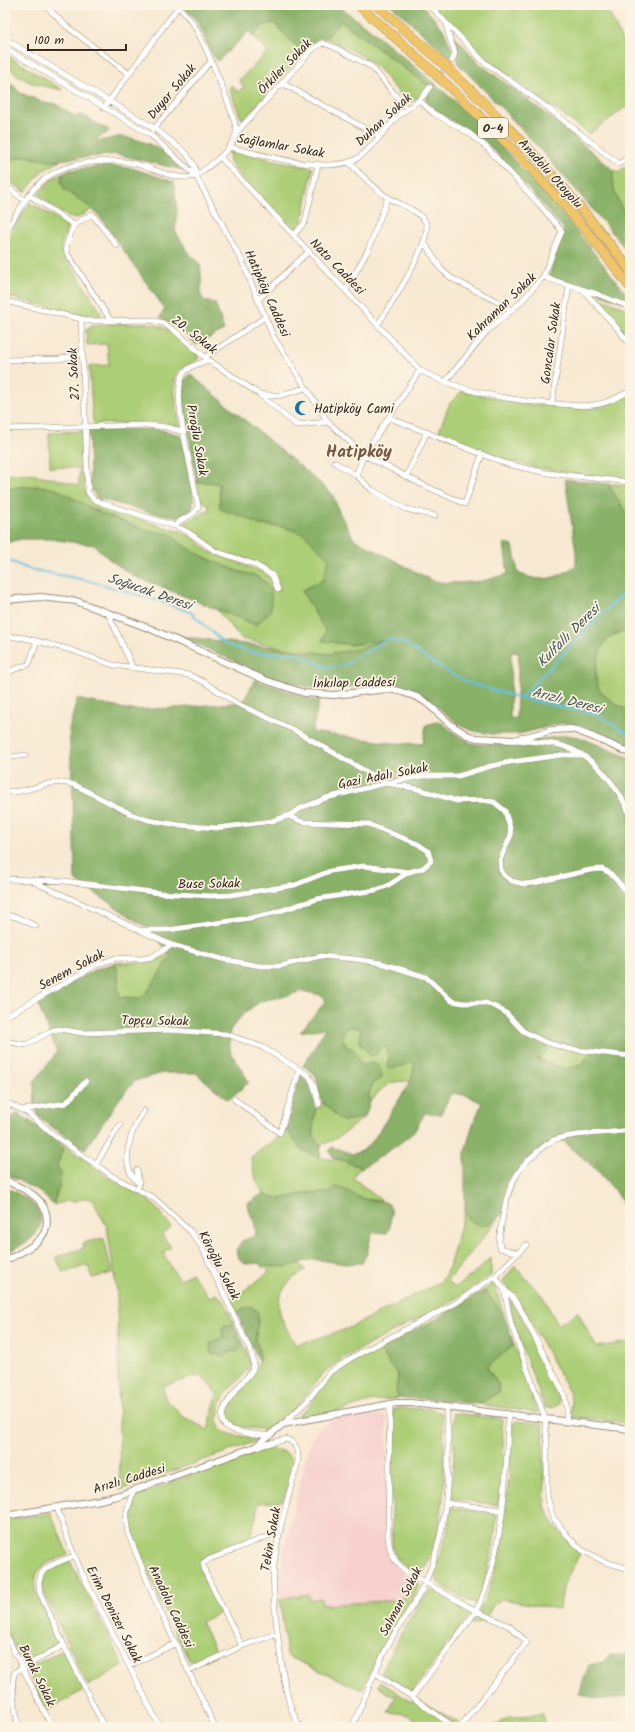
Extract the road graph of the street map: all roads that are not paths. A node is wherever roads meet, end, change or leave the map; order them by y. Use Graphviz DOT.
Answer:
graph roads {
  1 [pos="45,5"];
  2 [pos="358,5"];
  3 [pos="376,5"];
  4 [pos="429,5"];
  5 [pos="176,6"];
  6 [pos="447,24"];
  7 [pos="5,39"];
  8 [pos="5,48"];
  9 [pos="452,61"];
  10 [pos="210,62"];
  11 [pos="128,73"];
  12 [pos="282,84"];
  13 [pos="430,87"];
  14 [pos="109,100"];
  15 [pos="419,100"];
  16 [pos="104,108"];
  17 [pos="407,109"];
  18 [pos="154,128"];
  19 [pos="236,133"];
  20 [pos="151,135"];
  21 [pos="379,136"];
  22 [pos="229,147"];
  23 [pos="630,156"];
  24 [pos="220,157"];
  25 [pos="348,162"];
  26 [pos="318,165"];
  27 [pos="196,176"];
  28 [pos="5,185"];
  29 [pos="29,195"];
  30 [pos="388,197"];
  31 [pos="25,201"];
  32 [pos="74,225"];
  33 [pos="5,232"];
  34 [pos="294,236"];
  35 [pos="424,242"];
  36 [pos="117,246"];
  37 [pos="309,251"];
  38 [pos="630,270"];
  39 [pos="543,277"];
  40 [pos="569,286"];
  41 [pos="630,287"];
  42 [pos="582,289"];
  43 [pos="346,290"];
  44 [pos="258,300"];
  45 [pos="5,301"];
  46 [pos="630,307"];
  47 [pos="511,310"];
  48 [pos="265,317"];
  49 [pos="81,319"];
  50 [pos="111,321"];
  51 [pos="378,324"];
  52 [pos="630,344"];
  53 [pos="83,353"];
  54 [pos="207,358"];
  55 [pos="5,360"];
  56 [pos="420,370"];
  57 [pos="446,381"];
  58 [pos="306,388"];
  59 [pos="630,391"];
  60 [pos="259,394"];
  61 [pos="552,404"];
  62 [pos="390,418"];
  63 [pos="328,422"];
  64 [pos="86,428"];
  65 [pos="5,429"];
  66 [pos="184,432"];
  67 [pos="427,432"];
  68 [pos="482,454"];
  69 [pos="364,455"];
  70 [pos="334,462"];
  71 [pos="356,475"];
  72 [pos="406,477"];
  73 [pos="630,482"];
  74 [pos="435,516"];
  75 [pos="174,526"];
  76 [pos="278,590"];
  77 [pos="5,600"];
  78 [pos="108,613"];
  79 [pos="5,636"];
  80 [pos="37,641"];
  81 [pos="132,668"];
  82 [pos="5,681"];
  83 [pos="514,740"];
  84 [pos="630,754"];
  85 [pos="26,755"];
  86 [pos="581,755"];
  87 [pos="5,758"];
  88 [pos="386,783"];
  89 [pos="5,791"];
  90 [pos="630,815"];
  91 [pos="288,816"];
  92 [pos="409,872"];
  93 [pos="5,879"];
  94 [pos="30,880"];
  95 [pos="630,895"];
  96 [pos="5,915"];
  97 [pos="36,926"];
  98 [pos="142,930"];
  99 [pos="172,945"];
  100 [pos="5,1009"];
  101 [pos="7,1016"];
  102 [pos="5,1041"];
  103 [pos="630,1056"];
  104 [pos="299,1070"];
  105 [pos="86,1081"];
  106 [pos="234,1099"];
  107 [pos="5,1102"];
  108 [pos="319,1104"];
  109 [pos="22,1110"];
  110 [pos="144,1111"];
  111 [pos="120,1125"];
  112 [pos="630,1130"];
  113 [pos="96,1164"];
  114 [pos="137,1170"];
  115 [pos="5,1180"];
  116 [pos="138,1183"];
  117 [pos="140,1190"];
  118 [pos="526,1245"];
  119 [pos="518,1252"];
  120 [pos="5,1261"];
  121 [pos="495,1276"];
  122 [pos="504,1289"];
  123 [pos="390,1404"];
  124 [pos="446,1407"];
  125 [pos="508,1414"];
  126 [pos="545,1418"];
  127 [pos="566,1421"];
  128 [pos="283,1424"];
  129 [pos="630,1429"];
  130 [pos="270,1436"];
  131 [pos="256,1447"];
  132 [pos="133,1491"];
  133 [pos="445,1503"];
  134 [pos="57,1508"];
  135 [pos="501,1510"];
  136 [pos="5,1516"];
  137 [pos="281,1531"];
  138 [pos="74,1556"];
  139 [pos="630,1569"];
  140 [pos="425,1582"];
  141 [pos="476,1611"];
  142 [pos="5,1632"];
  143 [pos="278,1633"];
  144 [pos="176,1643"];
  145 [pos="64,1645"];
  146 [pos="242,1646"];
  147 [pos="129,1666"];
  148 [pos="23,1668"];
  149 [pos="189,1671"];
  150 [pos="375,1673"];
  151 [pos="412,1697"];
  152 [pos="18,1727"];
  153 [pos="52,1727"];
  154 [pos="104,1727"];
  155 [pos="160,1727"];
  156 [pos="215,1727"];
  157 [pos="300,1727"];
  158 [pos="352,1727"];
  159 [pos="454,1727"];
  160 [pos="460,1727"];
  1 -- 11 [label="street"];
  2 -- 41 [label="highway, Anadolu Otoyolu / O-4"];
  3 -- 38 [label="highway, Anadolu Otoyolu / O-4"];
  4 -- 6 [label="street"];
  5 -- 10 [label="street"];
  5 -- 11 [label="street"];
  6 -- 9 [label="street"];
  6 -- 23 [label="street"];
  7 -- 14 [label="street"];
  8 -- 16 [label="street"];
  10 -- 18 [label="street, Duyar Sokak"];
  10 -- 19 [label="street"];
  11 -- 14 [label="street"];
  12 -- 17 [label="street, Örkiler Sokak"];
  12 -- 19 [label="street, Örkiler Sokak"];
  12 -- 21 [label="street"];
  13 -- 15 [label="street, Duhan Sokak"];
  14 -- 16 [label="street"];
  14 -- 18 [label="street"];
  15 -- 17 [label="street, Duhan Sokak"];
  15 -- 39 [label="street"];
  16 -- 20 [label="street"];
  17 -- 21 [label="street, Duhan Sokak"];
  18 -- 20 [label="street, Duyar Sokak"];
  18 -- 27 [label="street"];
  19 -- 22 [label="street, Örkiler Sokak"];
  20 -- 27 [label="street"];
  21 -- 25 [label="street, Duhan Sokak"];
  22 -- 24 [label="street, Örkiler Sokak"];
  22 -- 26 [label="street, Sağlamlar Sokak"];
  24 -- 27 [label="street, Örkiler Sokak"];
  24 -- 34 [label="street, Nato Caddesi"];
  25 -- 26 [label="street, Sağlamlar Sokak"];
  25 -- 30 [label="street"];
  26 -- 34 [label="street"];
  27 -- 29 [label="street"];
  27 -- 44 [label="street, Hatipköy Caddesi"];
  28 -- 31 [label="street"];
  29 -- 31 [label="street"];
  29 -- 32 [label="street"];
  30 -- 35 [label="street"];
  30 -- 43 [label="street"];
  31 -- 33 [label="street"];
  32 -- 36 [label="street"];
  32 -- 50 [label="street"];
  34 -- 37 [label="street, Nato Caddesi"];
  35 -- 47 [label="street"];
  35 -- 51 [label="street"];
  37 -- 43 [label="street, Nato Caddesi"];
  37 -- 44 [label="street"];
  39 -- 40 [label="street, Kahraman Sokak"];
  39 -- 47 [label="street, Kahraman Sokak"];
  40 -- 42 [label="street, Kahraman Sokak"];
  40 -- 61 [label="street, Goncalar Sokak"];
  42 -- 46 [label="street, Kahraman Sokak"];
  42 -- 52 [label="street"];
  43 -- 51 [label="street, Nato Caddesi"];
  44 -- 48 [label="street, Hatipköy Caddesi"];
  45 -- 49 [label="street, 20. Sokak"];
  47 -- 57 [label="street, Kahraman Sokak"];
  48 -- 54 [label="street, Pıroğlu Sokak"];
  48 -- 58 [label="street, Hatipköy Caddesi"];
  49 -- 50 [label="street, 20. Sokak"];
  49 -- 53 [label="street, 27. Sokak"];
  50 -- 54 [label="street, 20. Sokak"];
  51 -- 56 [label="street, Nato Caddesi"];
  53 -- 55 [label="street"];
  53 -- 64 [label="street, 27. Sokak"];
  54 -- 60 [label="street, 20. Sokak"];
  54 -- 66 [label="street, Pıroğlu Sokak"];
  56 -- 57 [label="street, Nato Caddesi"];
  56 -- 62 [label="street"];
  57 -- 61 [label="street, Nato Caddesi"];
  58 -- 60 [label="street"];
  58 -- 63 [label="street, Hatipköy Caddesi"];
  59 -- 61 [label="street, Nato Caddesi"];
  60 -- 63 [label="street, 20. Sokak"];
  62 -- 67 [label="street"];
  62 -- 69 [label="street"];
  63 -- 69 [label="street, Hatipköy Caddesi"];
  64 -- 65 [label="street"];
  64 -- 66 [label="street"];
  64 -- 75 [label="street, 27. Sokak"];
  66 -- 75 [label="street, Pıroğlu Sokak"];
  67 -- 68 [label="street"];
  67 -- 72 [label="street"];
  68 -- 72 [label="street, Hatipköy Caddesi"];
  68 -- 73 [label="street"];
  69 -- 71 [label="street"];
  69 -- 72 [label="street, Hatipköy Caddesi"];
  70 -- 71 [label="street"];
  71 -- 74 [label="street"];
  75 -- 76 [label="street, 27. Sokak"];
  77 -- 78 [label="street, İnkılap Caddesi"];
  78 -- 81 [label="street"];
  78 -- 83 [label="street, İnkılap Caddesi"];
  79 -- 80 [label="street"];
  80 -- 81 [label="street"];
  80 -- 82 [label="street"];
  81 -- 88 [label="street"];
  83 -- 84 [label="street, İnkılap Caddesi"];
  83 -- 86 [label="street"];
  85 -- 87 [label="street"];
  86 -- 88 [label="street, Gazi Adalı Sokak"];
  86 -- 90 [label="street"];
  88 -- 91 [label="street, Gazi Adalı Sokak"];
  88 -- 95 [label="street"];
  89 -- 91 [label="street, Gazi Adalı Sokak"];
  91 -- 92 [label="street"];
  92 -- 94 [label="street, Buse Sokak"];
  92 -- 98 [label="street"];
  93 -- 94 [label="street, Buse Sokak"];
  94 -- 98 [label="street"];
  96 -- 97 [label="street"];
  98 -- 99 [label="street"];
  99 -- 101 [label="street, Senem Sokak"];
  99 -- 103 [label="street"];
  100 -- 101 [label="street"];
  102 -- 104 [label="street, Topçu Sokak"];
  104 -- 106 [label="street"];
  104 -- 108 [label="street, Topçu Sokak"];
  105 -- 109 [label="street"];
  107 -- 109 [label="street, Köroğlu Sokak"];
  109 -- 113 [label="street, Köroğlu Sokak"];
  110 -- 116 [label="street"];
  111 -- 113 [label="street"];
  112 -- 119 [label="street"];
  113 -- 117 [label="street, Köroğlu Sokak"];
  114 -- 116 [label="street"];
  115 -- 120 [label="street"];
  116 -- 117 [label="street"];
  117 -- 130 [label="street, Köroğlu Sokak"];
  118 -- 119 [label="street"];
  119 -- 121 [label="street"];
  121 -- 122 [label="street"];
  121 -- 128 [label="street"];
  122 -- 126 [label="street"];
  122 -- 127 [label="street"];
  123 -- 124 [label="street"];
  123 -- 128 [label="street"];
  123 -- 140 [label="street"];
  124 -- 125 [label="street"];
  124 -- 133 [label="street, Salman Sokak"];
  125 -- 126 [label="street"];
  125 -- 135 [label="street"];
  126 -- 127 [label="street"];
  126 -- 139 [label="street"];
  127 -- 129 [label="street"];
  128 -- 130 [label="street, Arızlı Caddesi"];
  130 -- 131 [label="street, Arızlı Caddesi"];
  131 -- 132 [label="street, Arızlı Caddesi"];
  131 -- 137 [label="street, Tekin Sokak"];
  132 -- 134 [label="street, Arızlı Caddesi"];
  132 -- 144 [label="street, Anadolu Caddesi"];
  133 -- 135 [label="street"];
  133 -- 140 [label="street, Salman Sokak"];
  134 -- 136 [label="street, Arızlı Caddesi"];
  134 -- 138 [label="street, Erim Denizer Sokak"];
  135 -- 141 [label="street"];
  137 -- 143 [label="street, Tekin Sokak"];
  137 -- 146 [label="street"];
  138 -- 145 [label="street"];
  138 -- 147 [label="street, Erim Denizer Sokak"];
  140 -- 141 [label="street"];
  140 -- 150 [label="street, Salman Sokak"];
  141 -- 151 [label="street"];
  141 -- 160 [label="street"];
  142 -- 148 [label="street, Burak Sokak"];
  143 -- 146 [label="street"];
  143 -- 157 [label="street, Tekin Sokak"];
  144 -- 147 [label="street"];
  144 -- 149 [label="street, Anadolu Caddesi"];
  145 -- 148 [label="street"];
  145 -- 154 [label="street"];
  146 -- 149 [label="street"];
  147 -- 155 [label="street, Erim Denizer Sokak"];
  148 -- 152 [label="street"];
  148 -- 153 [label="street, Burak Sokak"];
  149 -- 156 [label="street, Anadolu Caddesi"];
  150 -- 151 [label="street"];
  150 -- 158 [label="street, Salman Sokak"];
  151 -- 159 [label="street"];
}
